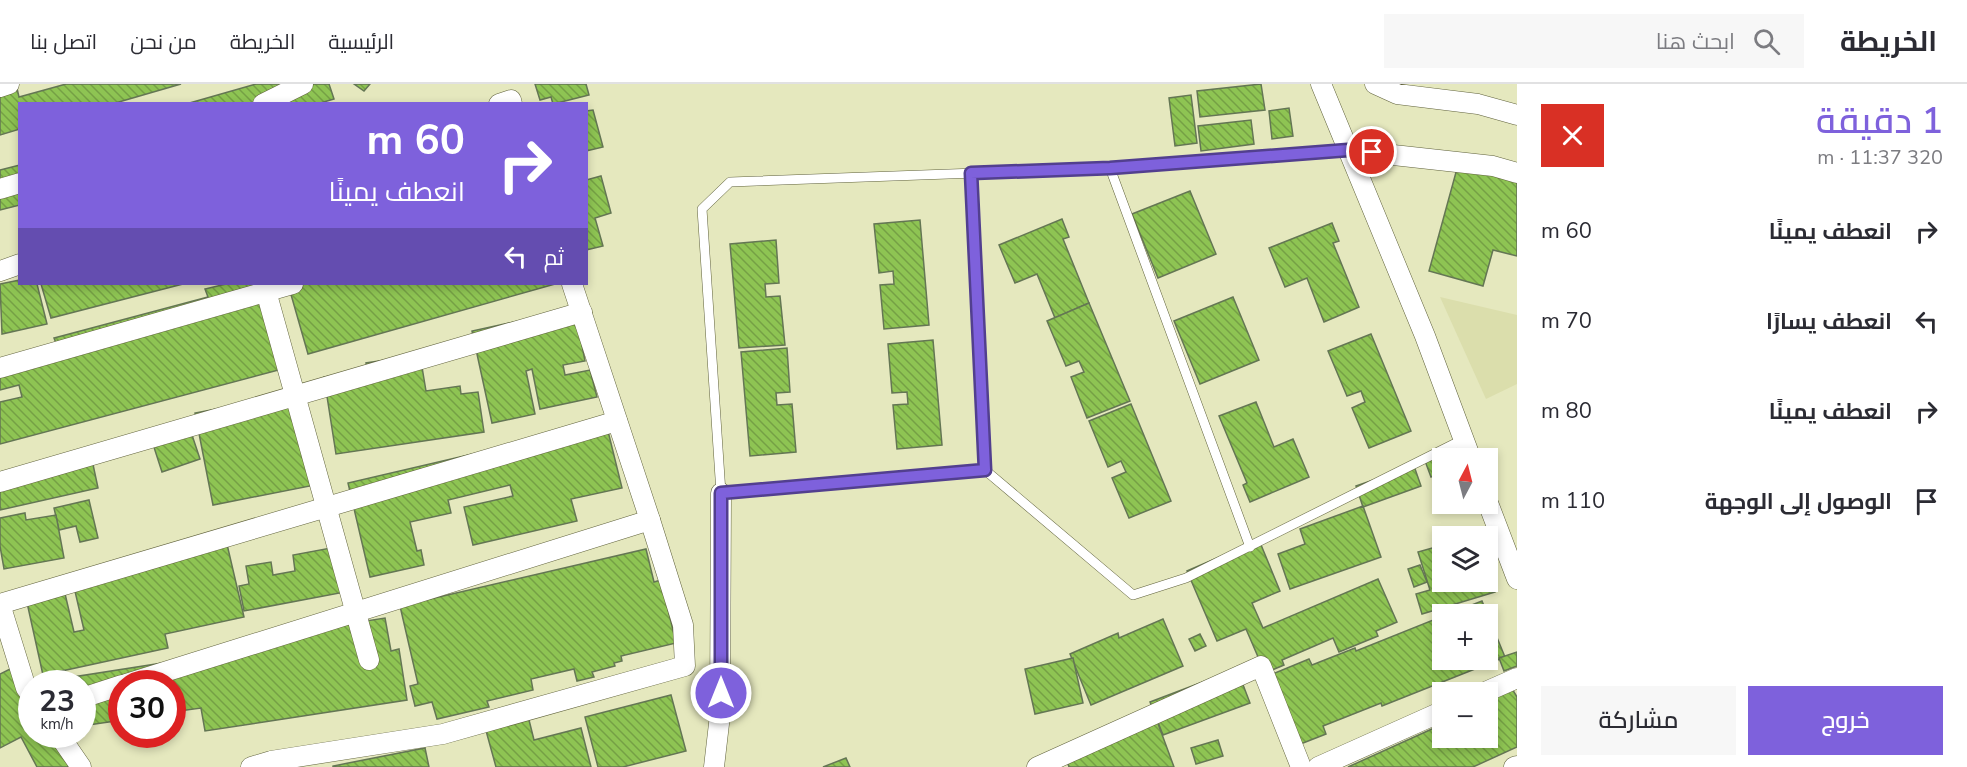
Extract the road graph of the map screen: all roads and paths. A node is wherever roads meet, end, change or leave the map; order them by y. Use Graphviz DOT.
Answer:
graph roads {
  1 [pos="9,84"];
  2 [pos="303,84"];
  3 [pos="1321,84"];
  4 [pos="1375,84"];
  5 [pos="0,87"];
  6 [pos="267,102"];
  7 [pos="1517,115"];
  8 [pos="1348,150"];
  9 [pos="1110,168"];
  10 [pos="1517,172"];
  11 [pos="971,173"];
  12 [pos="18,184"];
  13 [pos="0,189"];
  14 [pos="18,265"];
  15 [pos="0,271"];
  16 [pos="283,285"];
  17 [pos="572,285"];
  18 [pos="265,287"];
  19 [pos="582,312"];
  20 [pos="0,368"];
  21 [pos="295,396"];
  22 [pos="617,421"];
  23 [pos="1464,438"];
  24 [pos="1467,448"];
  25 [pos="985,470"];
  26 [pos="0,482"];
  27 [pos="721,493"];
  28 [pos="326,507"];
  29 [pos="1492,514"];
  30 [pos="650,520"];
  31 [pos="1250,547"];
  32 [pos="1517,579"];
  33 [pos="0,604"];
  34 [pos="356,612"];
  35 [pos="369,660"];
  36 [pos="20,670"];
  37 [pos="171,670"];
  38 [pos="1517,678"];
  39 [pos="1498,686"];
  40 [pos="1432,716"];
  41 [pos="68,748"];
  42 [pos="81,767"];
  43 [pos="251,767"];
  44 [pos="714,767"];
  45 [pos="1037,767"];
  46 [pos="1301,767"];
  47 [pos="1318,767"];
  1 -- 5 [label="street"];
  2 -- 6 [label="street"];
  3 -- 8 [label="street"];
  4 -- 7 [label="street"];
  8 -- 9 [label="lane"];
  8 -- 10 [label="street"];
  8 -- 23 [label="street"];
  9 -- 11 [label="lane"];
  9 -- 31 [label="lane"];
  11 -- 25 [label="lane"];
  11 -- 27 [label="lane"];
  12 -- 13 [label="street"];
  14 -- 15 [label="street"];
  16 -- 18 [label="street"];
  17 -- 19 [label="street"];
  18 -- 20 [label="street"];
  18 -- 21 [label="street"];
  19 -- 21 [label="street"];
  19 -- 22 [label="street"];
  21 -- 26 [label="street"];
  21 -- 28 [label="street"];
  22 -- 28 [label="street"];
  22 -- 30 [label="street"];
  23 -- 24 [label="street"];
  23 -- 31 [label="lane"];
  25 -- 27 [label="lane"];
  25 -- 31 [label="lane"];
  27 -- 44 [label="street"];
  28 -- 33 [label="street"];
  28 -- 34 [label="street"];
  29 -- 32 [label="street"];
  30 -- 34 [label="street"];
  30 -- 43 [label="street"];
  33 -- 36 [label="street"];
  34 -- 35 [label="street"];
  34 -- 37 [label="street"];
  38 -- 39 [label="street"];
  40 -- 47 [label="street"];
  41 -- 42 [label="street"];
  45 -- 46 [label="street"];
}
